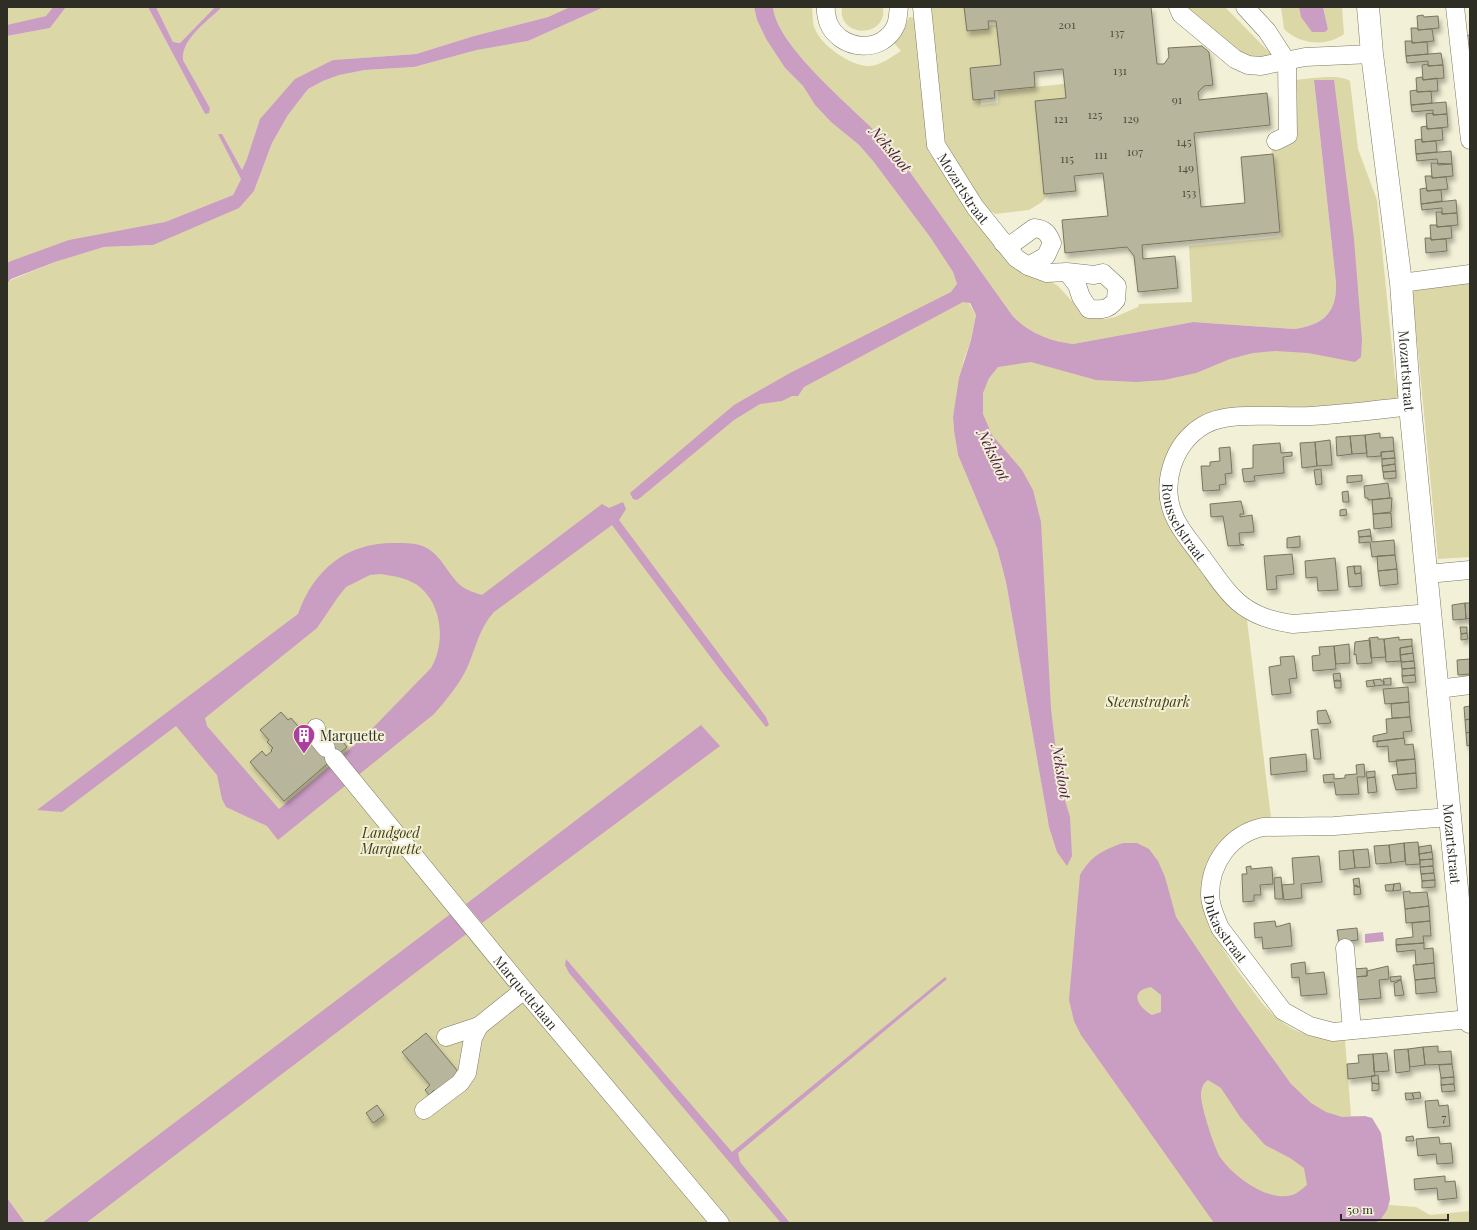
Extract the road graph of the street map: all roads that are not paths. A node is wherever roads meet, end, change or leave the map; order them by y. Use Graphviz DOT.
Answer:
graph roads {
  1 [pos="826,7"];
  2 [pos="900,7"];
  3 [pos="922,7"];
  4 [pos="1178,7"];
  5 [pos="1245,7"];
  6 [pos="1359,7"];
  7 [pos="1368,7"];
  8 [pos="1455,7"];
  9 [pos="1372,54"];
  10 [pos="1287,62"];
  11 [pos="1470,140"];
  12 [pos="1276,142"];
  13 [pos="1003,243"];
  14 [pos="1028,266"];
  15 [pos="1067,272"];
  16 [pos="1470,274"];
  17 [pos="1401,283"];
  18 [pos="1410,406"];
  19 [pos="1470,570"];
  20 [pos="1426,574"];
  21 [pos="1431,613"];
  22 [pos="1470,686"];
  23 [pos="1438,689"];
  24 [pos="316,728"];
  25 [pos="1450,817"];
  26 [pos="1345,948"];
  27 [pos="524,990"];
  28 [pos="1470,1019"];
  29 [pos="1470,1022"];
  30 [pos="479,1026"];
  31 [pos="1352,1030"];
  32 [pos="446,1037"];
  33 [pos="424,1110"];
  34 [pos="720,1223"];
  1 -- 2 [label="street"];
  3 -- 13 [label="street, Mozartstraat"];
  4 -- 10 [label="street"];
  5 -- 10 [label="street"];
  6 -- 9 [label="main road, Mozartstraat"];
  7 -- 9 [label="main road, Mozartstraat"];
  8 -- 11 [label="street"];
  9 -- 10 [label="street"];
  9 -- 17 [label="main road, Mozartstraat"];
  10 -- 12 [label="street"];
  13 -- 14 [label="street, Mozartstraat"];
  13 -- 14 [label="street"];
  14 -- 15 [label="street, Mozartstraat"];
  16 -- 17 [label="street"];
  17 -- 18 [label="main road, Mozartstraat"];
  18 -- 20 [label="main road, Mozartstraat"];
  18 -- 21 [label="street, Rousselstraat"];
  19 -- 20 [label="street"];
  20 -- 21 [label="main road, Mozartstraat"];
  21 -- 23 [label="main road, Mozartstraat"];
  22 -- 23 [label="street"];
  23 -- 25 [label="main road, Mozartstraat"];
  24 -- 27 [label="street, Marquettelaan"];
  25 -- 28 [label="main road, Mozartstraat"];
  25 -- 31 [label="street, Dukasstraat"];
  26 -- 31 [label="street"];
  27 -- 30 [label="street"];
  27 -- 34 [label="street, Marquettelaan"];
  28 -- 29 [label="main road, Mozartstraat"];
  28 -- 31 [label="street, Dukasstraat"];
  30 -- 32 [label="street"];
  30 -- 33 [label="street"];
}
